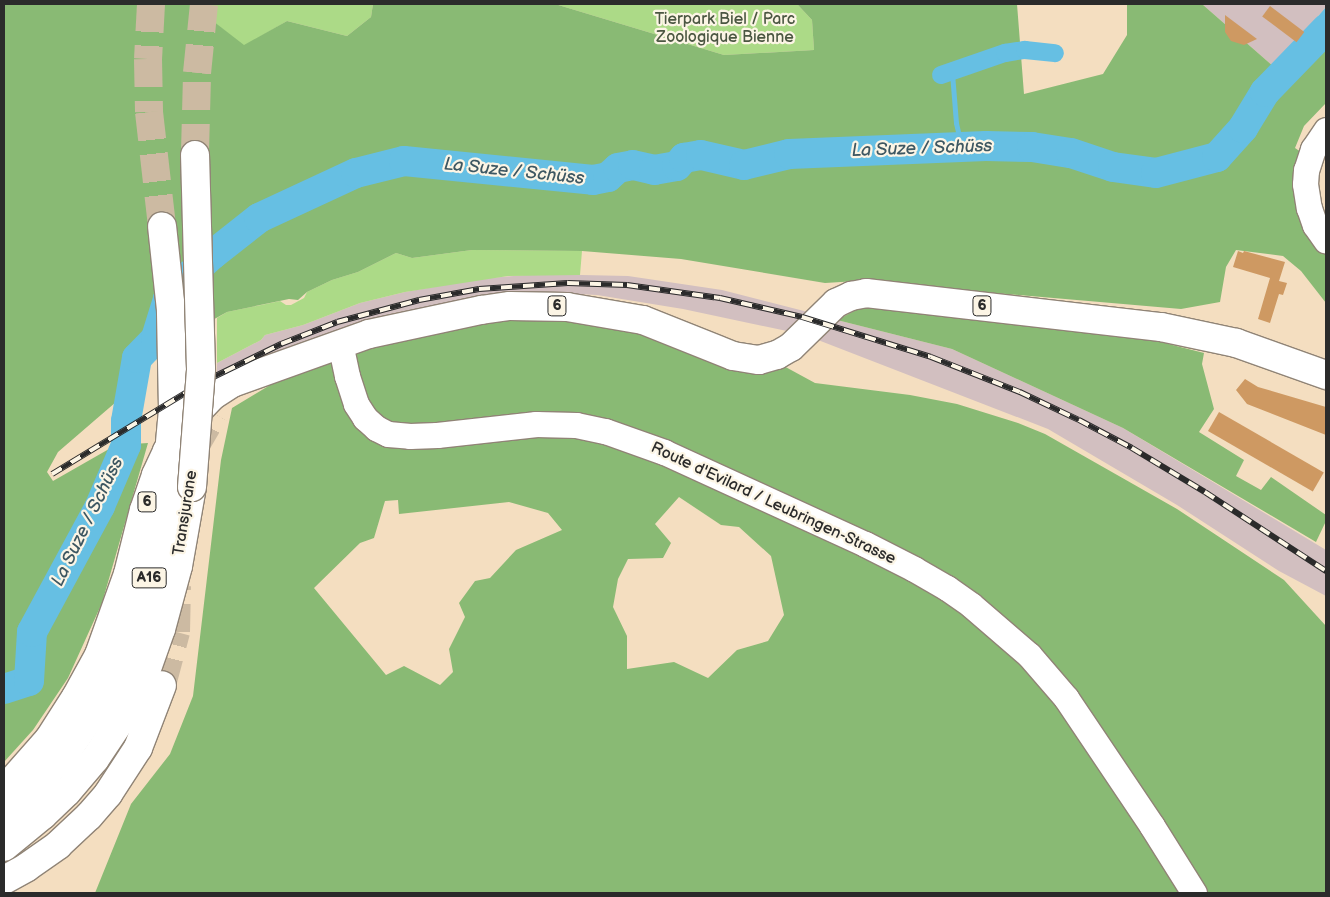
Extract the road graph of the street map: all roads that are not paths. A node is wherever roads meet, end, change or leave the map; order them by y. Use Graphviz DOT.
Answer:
graph roads {
  1 [pos="1326,130"];
  2 [pos="195,153"];
  3 [pos="162,228"];
  4 [pos="1326,241"];
  5 [pos="340,343"];
  6 [pos="269,370"];
  7 [pos="1326,376"];
  8 [pos="214,414"];
  9 [pos="162,685"];
  10 [pos="4,790"];
  11 [pos="9,832"];
  12 [pos="4,880"];
  13 [pos="1194,893"];
  1 -- 4 [label="street"];
  2 -- 11 [label="main road, Transjurane / A16, bridge"];
  3 -- 11 [label="main road, Transjurane / A16"];
  5 -- 6 [label="main road, 6"];
  5 -- 7 [label="main road, 6"];
  5 -- 13 [label="street, Route d'Evilard / Leubringen-Strasse"];
  6 -- 8 [label="main road, 6"];
  6 -- 10 [label="main road, 6"];
  9 -- 12 [label="main road"];
}
